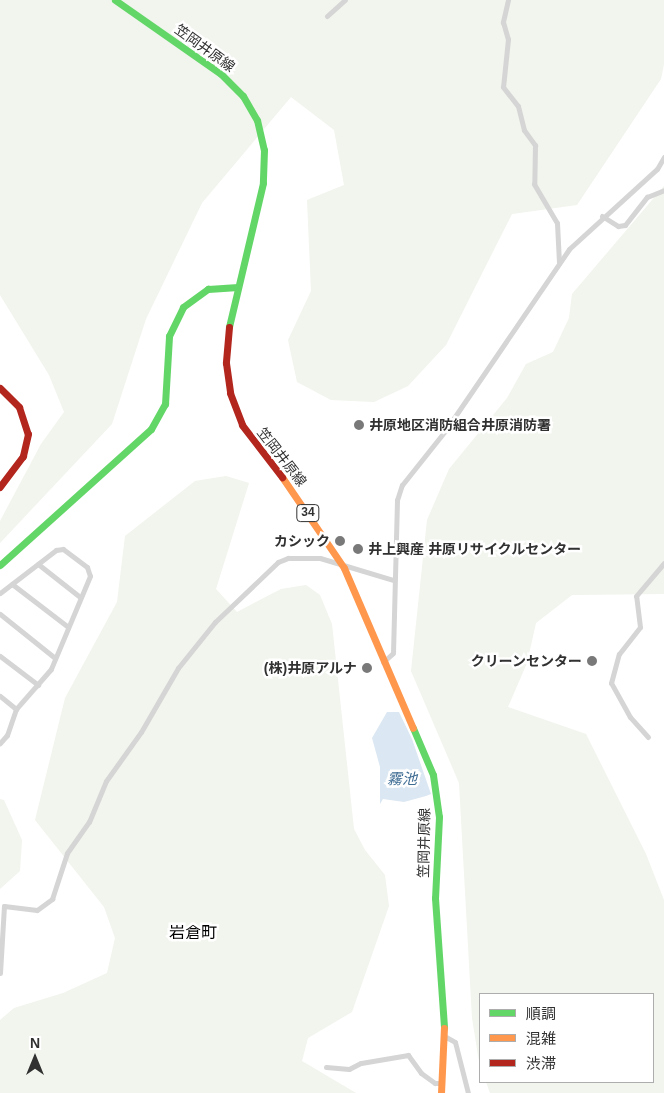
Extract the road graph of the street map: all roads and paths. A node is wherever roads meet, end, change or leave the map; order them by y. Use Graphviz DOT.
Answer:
graph roads {
  1 [pos="115,0"];
  2 [pos="346,0"];
  3 [pos="508,0"];
  4 [pos="327,16"];
  5 [pos="664,157"];
  6 [pos="664,190"];
  7 [pos="602,216"];
  8 [pos="559,263"];
  9 [pos="238,287"];
  10 [pos="0,388"];
  11 [pos="0,487"];
  12 [pos="664,563"];
  13 [pos="38,564"];
  14 [pos="0,565"];
  15 [pos="344,568"];
  16 [pos="394,580"];
  17 [pos="12,584"];
  18 [pos="0,593"];
  19 [pos="80,597"];
  20 [pos="0,614"];
  21 [pos="67,626"];
  22 [pos="0,656"];
  23 [pos="55,658"];
  24 [pos="383,662"];
  25 [pos="38,685"];
  26 [pos="0,696"];
  27 [pos="16,709"];
  28 [pos="648,737"];
  29 [pos="1,741"];
  30 [pos="0,973"];
  31 [pos="446,1037"];
  32 [pos="326,1067"];
  33 [pos="442,1083"];
  34 [pos="441,1093"];
  35 [pos="468,1093"];
  1 -- 9 [label="main road, 笠岡井原線 / 34"];
  2 -- 4 [label="street"];
  3 -- 8 [label="street"];
  5 -- 7 [label="street"];
  6 -- 7 [label="street"];
  7 -- 8 [label="street"];
  8 -- 16 [label="street"];
  9 -- 14 [label="main road"];
  9 -- 15 [label="main road, 笠岡井原線 / 34"];
  10 -- 11 [label="main road"];
  12 -- 28 [label="street"];
  13 -- 17 [label="street"];
  13 -- 19 [label="street"];
  13 -- 19 [label="street"];
  15 -- 16 [label="street"];
  15 -- 24 [label="main road, 笠岡井原線 / 34"];
  15 -- 30 [label="street"];
  16 -- 24 [label="street"];
  17 -- 18 [label="street"];
  17 -- 21 [label="street"];
  19 -- 21 [label="street"];
  20 -- 23 [label="street"];
  21 -- 23 [label="street"];
  22 -- 25 [label="street"];
  23 -- 25 [label="street"];
  24 -- 31 [label="main road, 笠岡井原線 / 34"];
  25 -- 27 [label="street"];
  26 -- 27 [label="street"];
  27 -- 29 [label="street"];
  31 -- 33 [label="main road, 笠岡井原線 / 34"];
  31 -- 35 [label="street"];
  32 -- 33 [label="street"];
  33 -- 34 [label="main road, 笠岡井原線 / 34"];
}
